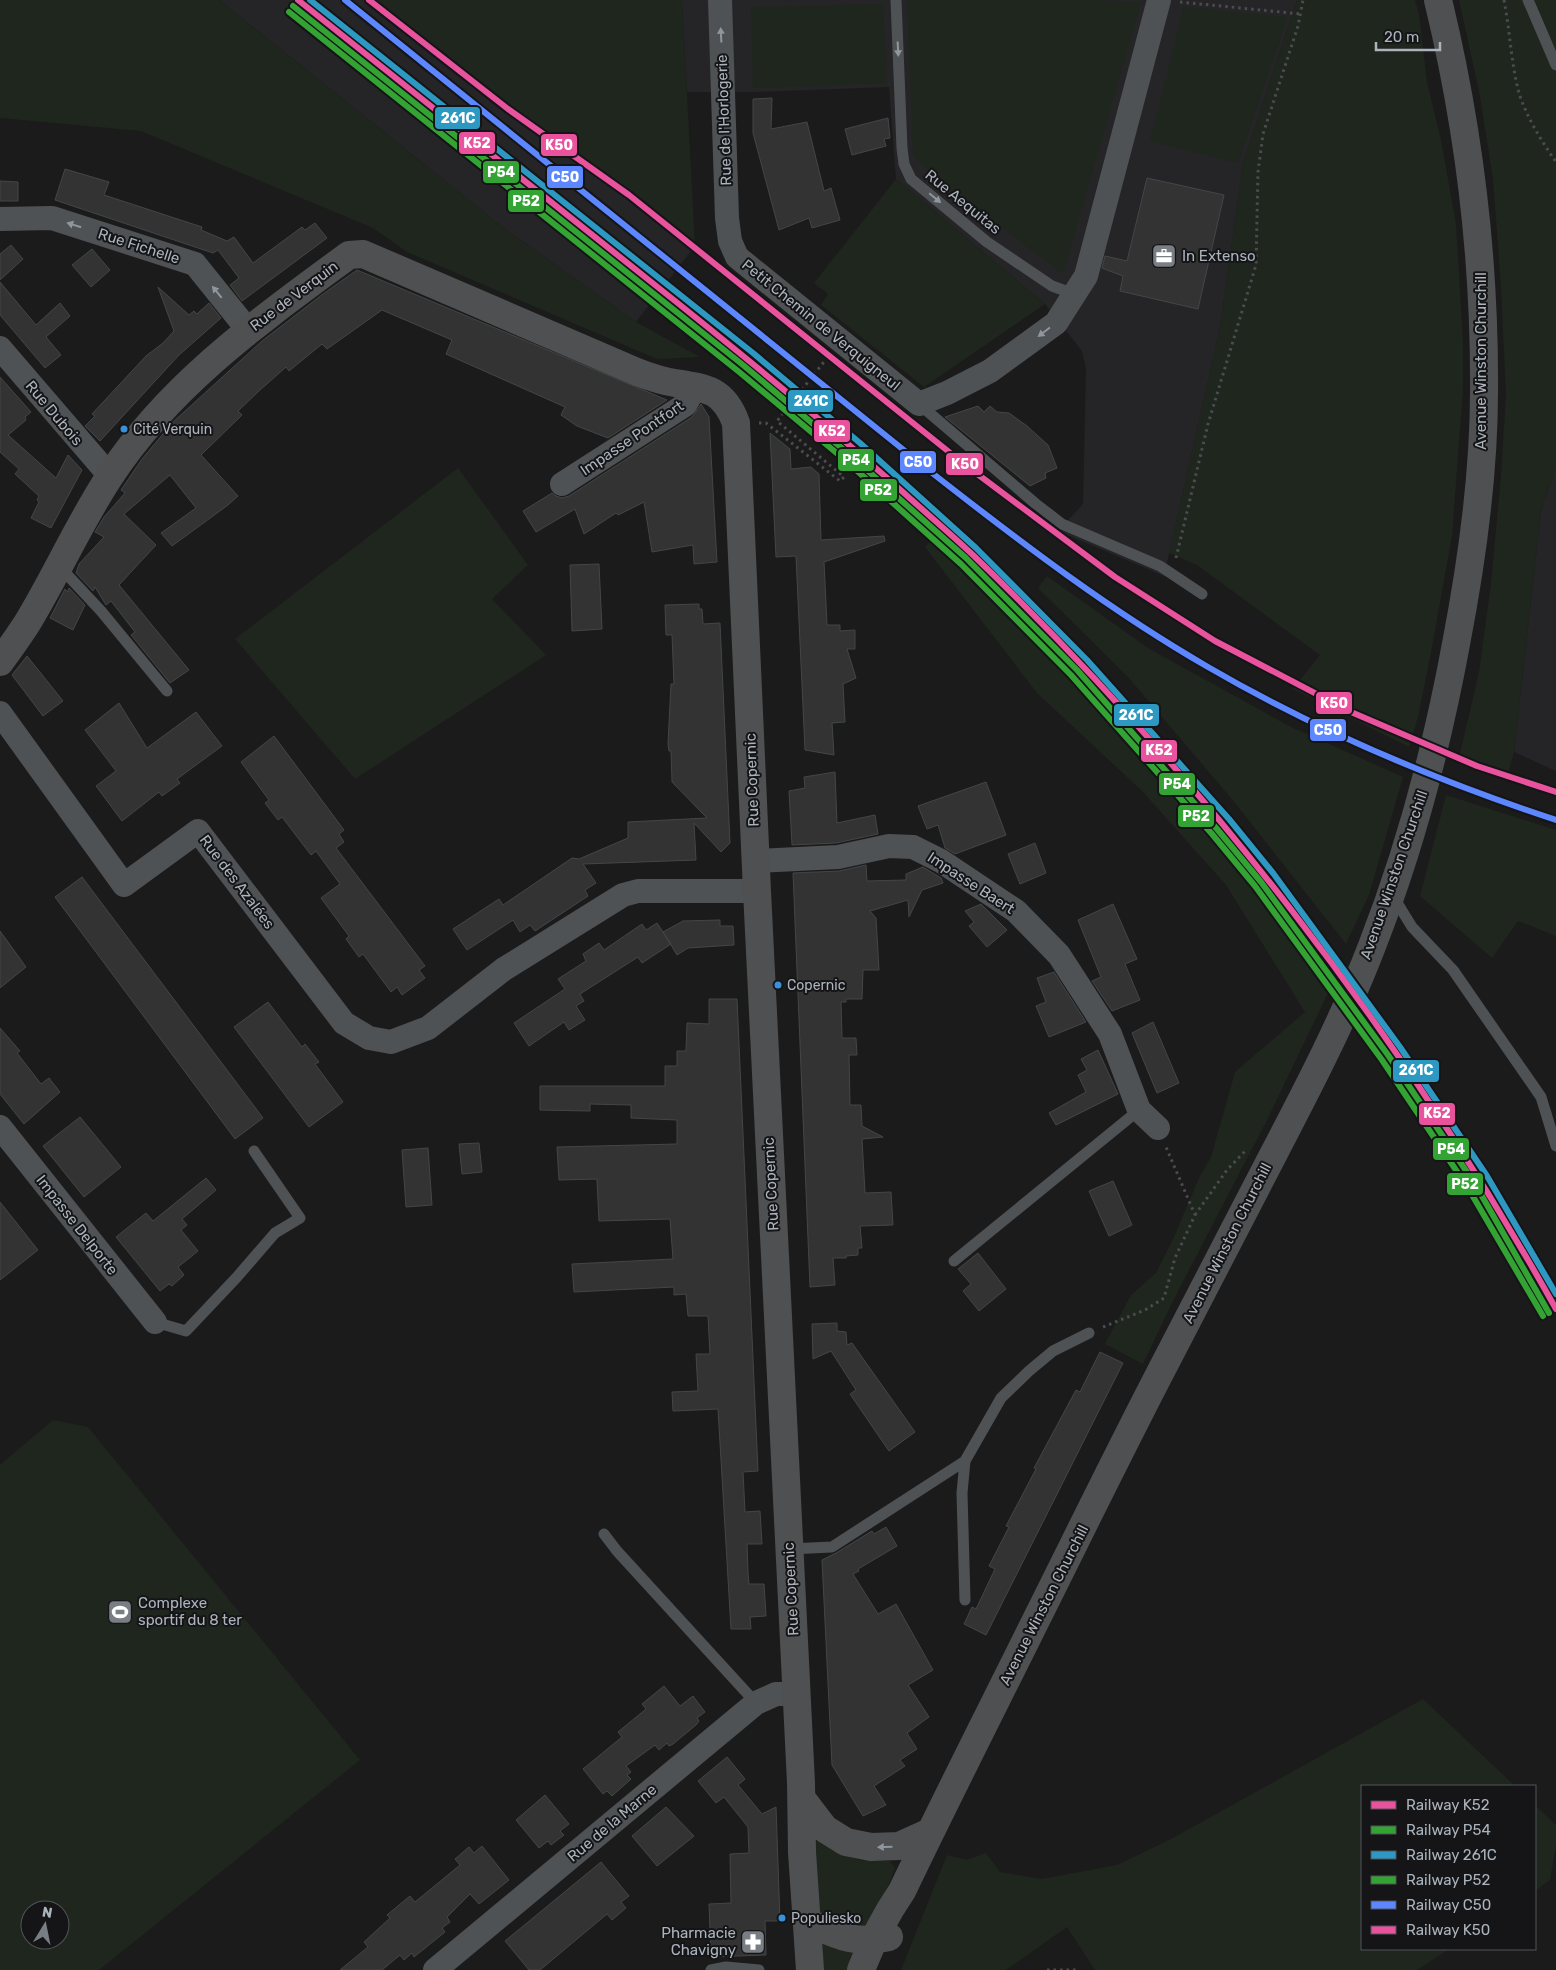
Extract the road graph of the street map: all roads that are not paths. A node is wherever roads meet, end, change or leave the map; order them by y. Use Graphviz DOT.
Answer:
graph roads {
  1 [pos="720,0"];
  2 [pos="896,0"];
  3 [pos="1438,0"];
  4 [pos="1528,0"];
  5 [pos="1159,1"];
  6 [pos="1556,65"];
  7 [pos="0,219"];
  8 [pos="730,241"];
  9 [pos="1074,294"];
  10 [pos="248,330"];
  11 [pos="0,348"];
  12 [pos="696,386"];
  13 [pos="919,404"];
  14 [pos="730,412"];
  15 [pos="110,476"];
  16 [pos="562,484"];
  17 [pos="59,566"];
  18 [pos="1202,594"];
  19 [pos="0,662"];
  20 [pos="167,691"];
  21 [pos="0,713"];
  22 [pos="755,861"];
  23 [pos="757,891"];
  24 [pos="1391,893"];
  25 [pos="1139,1110"];
  26 [pos="0,1127"];
  27 [pos="1158,1128"];
  28 [pos="1556,1146"];
  29 [pos="254,1150"];
  30 [pos="954,1261"];
  31 [pos="154,1322"];
  32 [pos="1089,1333"];
  33 [pos="965,1461"];
  34 [pos="604,1534"];
  35 [pos="790,1549"];
  36 [pos="965,1600"];
  37 [pos="796,1694"];
  38 [pos="756,1703"];
  39 [pos="802,1799"];
  40 [pos="930,1832"];
  41 [pos="806,1922"];
  42 [pos="881,1939"];
  43 [pos="435,1970"];
  44 [pos="711,1970"];
  45 [pos="759,1970"];
  46 [pos="810,1970"];
  47 [pos="861,1970"];
  48 [pos="879,1970"];
  8 -- 1 [label="street, Rue de l'Horlogerie, one-way"];
  2 -- 9 [label="lane, Rue Aequitas, one-way"];
  3 -- 24 [label="street, Avenue Winston Churchill"];
  4 -- 6 [label="lane"];
  5 -- 9 [label="street"];
  10 -- 7 [label="street, Rue Fichelle, one-way"];
  8 -- 13 [label="street, Petit Chemin de Verquigneul"];
  9 -- 13 [label="street, one-way"];
  10 -- 12 [label="street, Rue de Verquin"];
  10 -- 15 [label="street, Rue de Verquin"];
  11 -- 15 [label="street, Rue Dubois"];
  12 -- 14 [label="street, Rue de Verquin"];
  12 -- 16 [label="street, Impasse Pontfort"];
  13 -- 18 [label="lane, Petit Chemin de Verquigneul"];
  14 -- 22 [label="street, Rue Copernic"];
  15 -- 17 [label="street, Rue de Verquin"];
  17 -- 19 [label="street, Rue de Verquin"];
  17 -- 20 [label="lane"];
  21 -- 23 [label="street, Rue des Azalées"];
  22 -- 23 [label="street, Rue Copernic"];
  22 -- 25 [label="street, Impasse Baert"];
  23 -- 35 [label="street, Rue Copernic"];
  24 -- 28 [label="lane"];
  24 -- 40 [label="street, Avenue Winston Churchill"];
  25 -- 27 [label="street, Impasse Baert"];
  25 -- 30 [label="lane"];
  26 -- 31 [label="street, Impasse Delporte"];
  29 -- 31 [label="lane"];
  32 -- 33 [label="lane"];
  33 -- 35 [label="lane"];
  33 -- 36 [label="lane"];
  34 -- 38 [label="lane"];
  35 -- 37 [label="street, Rue Copernic"];
  37 -- 38 [label="street, Rue de la Marne"];
  37 -- 39 [label="street, Rue Copernic"];
  38 -- 43 [label="street, Rue de la Marne"];
  40 -- 39 [label="street, one-way"];
  39 -- 41 [label="street, Rue Copernic"];
  40 -- 42 [label="street, Avenue Winston Churchill"];
  41 -- 42 [label="street"];
  41 -- 46 [label="street, Rue Copernic"];
  42 -- 47 [label="street, Avenue Winston Churchill"];
  42 -- 48 [label="street, Avenue Winston Churchill"];
  44 -- 45 [label="lane"];
}
